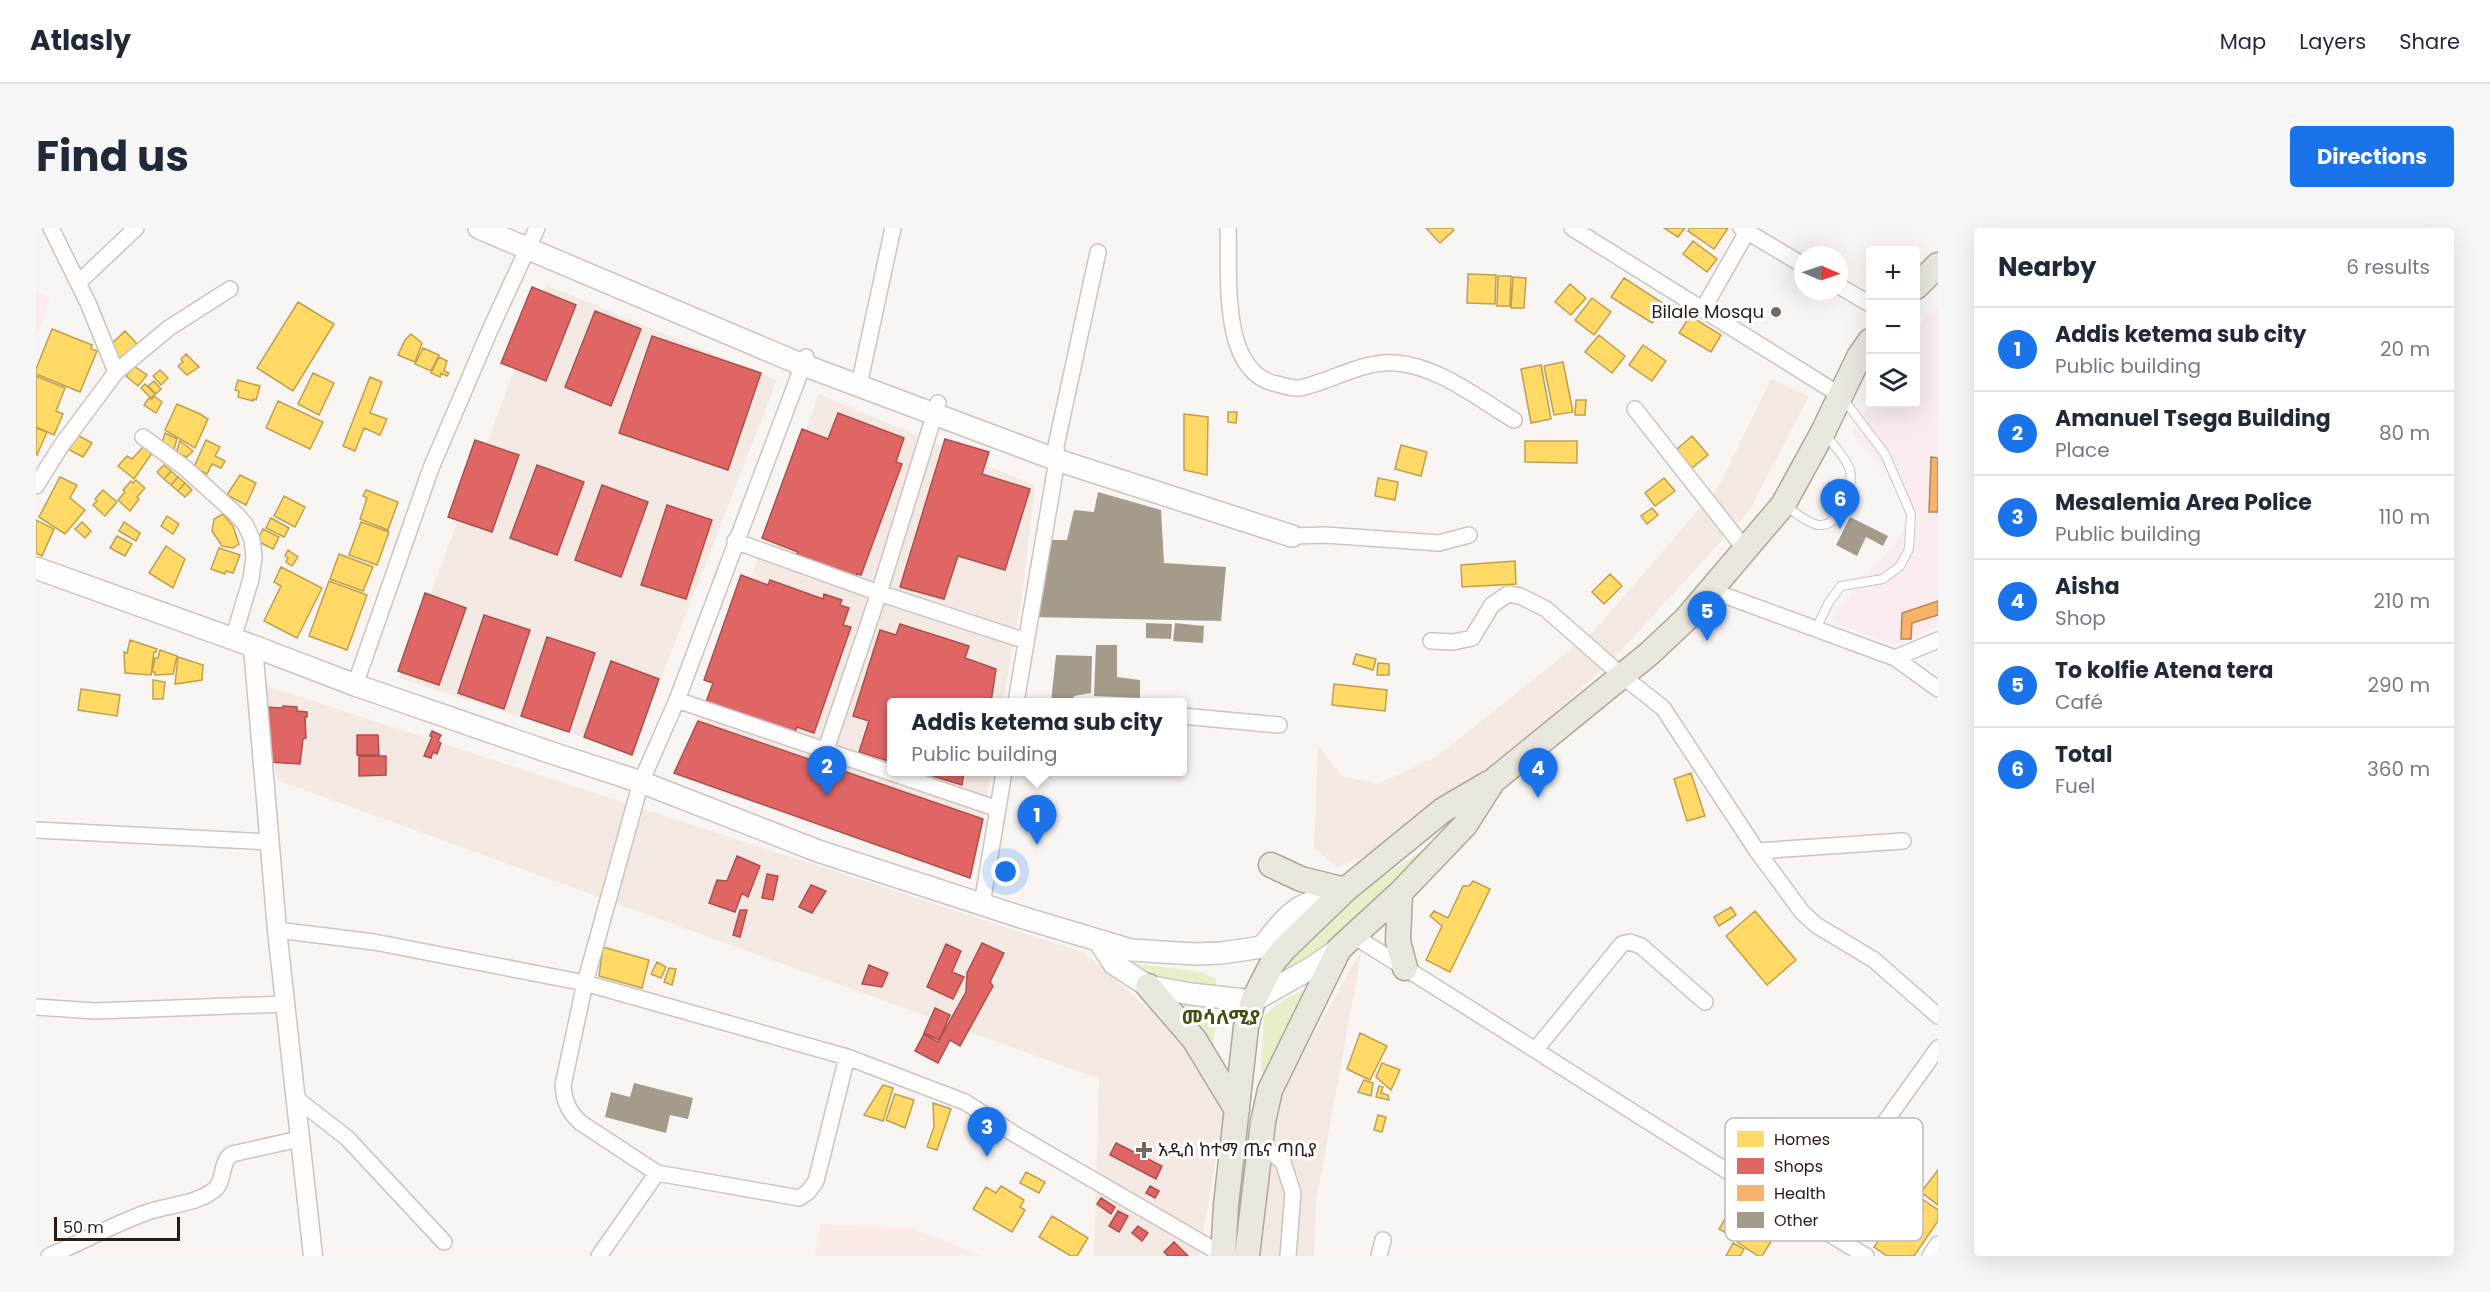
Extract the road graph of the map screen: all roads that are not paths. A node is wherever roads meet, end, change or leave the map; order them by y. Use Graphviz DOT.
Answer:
graph roads {
  1 [pos="51,228"];
  2 [pos="136,228"];
  3 [pos="478,228"];
  4 [pos="502,228"];
  5 [pos="893,228"];
  6 [pos="1228,228"];
  7 [pos="1572,228"];
  8 [pos="1744,230"];
  9 [pos="533,240"];
  10 [pos="1098,252"];
  11 [pos="1794,260"];
  12 [pos="1938,265"];
  13 [pos="78,283"];
  14 [pos="1920,283"];
  15 [pos="230,289"];
  16 [pos="1848,291"];
  17 [pos="1866,302"];
  18 [pos="1703,309"];
  19 [pos="1866,347"];
  20 [pos="805,360"];
  21 [pos="116,372"];
  22 [pos="861,376"];
  23 [pos="1840,395"];
  24 [pos="936,409"];
  25 [pos="1635,409"];
  26 [pos="1514,420"];
  27 [pos="1823,432"];
  28 [pos="143,437"];
  29 [pos="1056,453"];
  30 [pos="36,486"];
  31 [pos="1783,505"];
  32 [pos="1293,530"];
  33 [pos="1469,535"];
  34 [pos="735,541"];
  35 [pos="1744,549"];
  36 [pos="36,568"];
  37 [pos="1710,590"];
  38 [pos="879,593"];
  39 [pos="1816,629"];
  40 [pos="1938,640"];
  41 [pos="1026,641"];
  42 [pos="1431,641"];
  43 [pos="243,642"];
  44 [pos="1895,658"];
  45 [pos="1621,675"];
  46 [pos="355,685"];
  47 [pos="1938,689"];
  48 [pos="1017,698"];
  49 [pos="676,700"];
  50 [pos="1187,716"];
  51 [pos="1279,724"];
  52 [pos="826,749"];
  53 [pos="887,770"];
  54 [pos="903,776"];
  55 [pos="1003,776"];
  56 [pos="1493,781"];
  57 [pos="641,782"];
  58 [pos="998,809"];
  59 [pos="36,830"];
  60 [pos="1903,841"];
  61 [pos="269,842"];
  62 [pos="1757,851"];
  63 [pos="1270,865"];
  64 [pos="1342,893"];
  65 [pos="1400,893"];
  66 [pos="982,904"];
  67 [pos="278,930"];
  68 [pos="1099,941"];
  69 [pos="1345,942"];
  70 [pos="1405,968"];
  71 [pos="585,983"];
  72 [pos="1148,986"];
  73 [pos="1253,1001"];
  74 [pos="1705,1002"];
  75 [pos="285,1004"];
  76 [pos="36,1007"];
  77 [pos="1938,1016"];
  78 [pos="1938,1048"];
  79 [pos="1536,1049"];
  80 [pos="846,1058"];
  81 [pos="297,1100"];
  82 [pos="1236,1110"];
  83 [pos="1888,1118"];
  84 [pos="1261,1133"];
  85 [pos="299,1139"];
  86 [pos="1725,1169"];
  87 [pos="657,1173"];
  88 [pos="1383,1240"];
  89 [pos="1840,1241"];
  90 [pos="444,1242"];
  91 [pos="1938,1244"];
  92 [pos="49,1256"];
  93 [pos="314,1256"];
  94 [pos="599,1256"];
  95 [pos="1223,1256"];
  96 [pos="1247,1256"];
  97 [pos="1288,1256"];
  98 [pos="1379,1256"];
  99 [pos="1866,1256"];
  100 [pos="1930,1256"];
  1 -- 13 [label="street"];
  2 -- 13 [label="street"];
  3 -- 9 [label="main road"];
  4 -- 9 [label="main road"];
  5 -- 22 [label="street"];
  6 -- 26 [label="street"];
  7 -- 18 [label="street"];
  8 -- 11 [label="street"];
  8 -- 18 [label="street"];
  9 -- 20 [label="main road"];
  9 -- 46 [label="street"];
  10 -- 29 [label="street"];
  12 -- 14 [label="main road"];
  13 -- 21 [label="street"];
  15 -- 21 [label="street"];
  16 -- 17 [label="street"];
  18 -- 23 [label="street"];
  19 -- 23 [label="main road"];
  20 -- 22 [label="main road"];
  20 -- 24 [label="main road"];
  20 -- 34 [label="street"];
  21 -- 30 [label="street"];
  22 -- 24 [label="main road"];
  23 -- 27 [label="main road"];
  23 -- 39 [label="lane"];
  24 -- 29 [label="main road"];
  24 -- 38 [label="street"];
  25 -- 35 [label="street"];
  27 -- 31 [label="main road"];
  27 -- 31 [label="lane"];
  28 -- 43 [label="street"];
  29 -- 32 [label="main road"];
  29 -- 41 [label="street"];
  31 -- 35 [label="main road"];
  32 -- 33 [label="street"];
  34 -- 38 [label="street"];
  34 -- 49 [label="street"];
  35 -- 37 [label="main road"];
  36 -- 43 [label="main road"];
  37 -- 39 [label="street"];
  37 -- 45 [label="main road"];
  38 -- 41 [label="street"];
  38 -- 52 [label="street"];
  39 -- 44 [label="street"];
  40 -- 44 [label="street"];
  41 -- 48 [label="street"];
  42 -- 45 [label="street"];
  43 -- 46 [label="main road"];
  43 -- 61 [label="street"];
  44 -- 47 [label="street"];
  45 -- 56 [label="main road"];
  45 -- 62 [label="street"];
  46 -- 57 [label="main road"];
  49 -- 52 [label="street"];
  49 -- 57 [label="street"];
  50 -- 51 [label="street"];
  52 -- 53 [label="street"];
  54 -- 58 [label="street"];
  55 -- 58 [label="street"];
  56 -- 64 [label="main road"];
  56 -- 65 [label="main road"];
  57 -- 66 [label="main road"];
  57 -- 71 [label="street"];
  58 -- 66 [label="street"];
  59 -- 61 [label="street"];
  60 -- 62 [label="street"];
  61 -- 67 [label="street"];
  62 -- 77 [label="street"];
  63 -- 64 [label="main road"];
  64 -- 68 [label="main road"];
  64 -- 73 [label="main road"];
  65 -- 69 [label="main road"];
  65 -- 70 [label="main road"];
  66 -- 68 [label="main road"];
  67 -- 71 [label="street"];
  67 -- 75 [label="street"];
  68 -- 72 [label="main road"];
  69 -- 70 [label="street"];
  69 -- 73 [label="main road"];
  69 -- 84 [label="main road"];
  70 -- 79 [label="street"];
  71 -- 80 [label="street"];
  71 -- 87 [label="street"];
  72 -- 73 [label="main road"];
  72 -- 82 [label="main road"];
  73 -- 82 [label="main road"];
  73 -- 84 [label="main road"];
  74 -- 79 [label="street"];
  75 -- 76 [label="street"];
  75 -- 81 [label="street"];
  78 -- 83 [label="street"];
  79 -- 86 [label="street"];
  80 -- 87 [label="street"];
  80 -- 95 [label="street"];
  81 -- 85 [label="street"];
  81 -- 90 [label="street"];
  82 -- 95 [label="main road"];
  84 -- 96 [label="main road"];
  84 -- 97 [label="street"];
  85 -- 92 [label="street"];
  85 -- 93 [label="street"];
  87 -- 94 [label="street"];
  88 -- 98 [label="street"];
  89 -- 99 [label="street"];
  91 -- 100 [label="street"];
}
